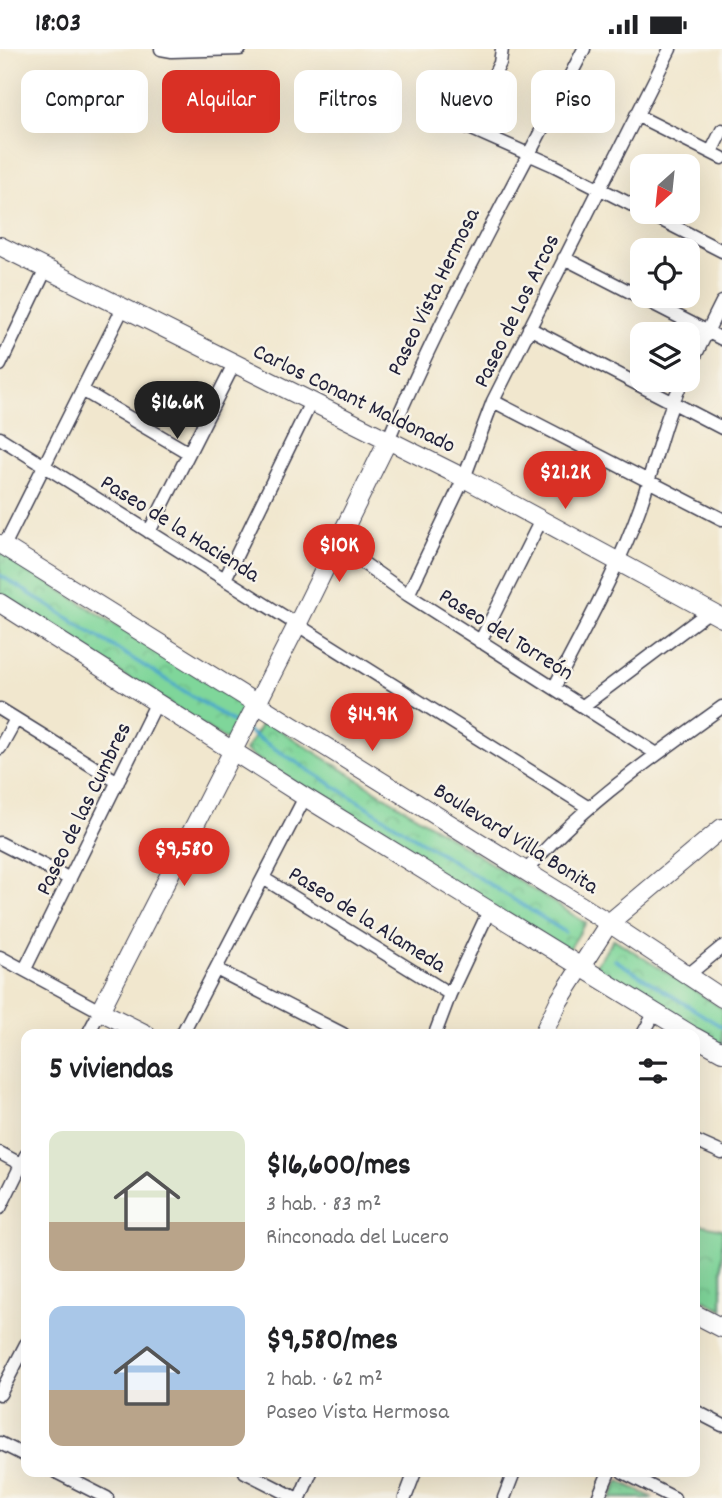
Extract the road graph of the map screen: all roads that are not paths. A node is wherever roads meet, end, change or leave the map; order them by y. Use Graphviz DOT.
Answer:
graph roads {
  1 [pos="161,49"];
  2 [pos="240,49"];
  3 [pos="502,49"];
  4 [pos="584,49"];
  5 [pos="670,49"];
  6 [pos="636,115"];
  7 [pos="722,129"];
  8 [pos="478,133"];
  9 [pos="482,135"];
  10 [pos="529,155"];
  11 [pos="716,155"];
  12 [pos="599,188"];
  13 [pos="630,204"];
  14 [pos="669,224"];
  15 [pos="0,246"];
  16 [pos="722,251"];
  17 [pos="564,258"];
  18 [pos="46,269"];
  19 [pos="722,302"];
  20 [pos="123,308"];
  21 [pos="529,328"];
  22 [pos="707,331"];
  23 [pos="722,339"];
  24 [pos="700,345"];
  25 [pos="234,364"];
  26 [pos="0,365"];
  27 [pos="82,390"];
  28 [pos="677,392"];
  29 [pos="493,401"];
  30 [pos="311,402"];
  31 [pos="672,403"];
  32 [pos="722,428"];
  33 [pos="0,437"];
  34 [pos="388,440"];
  35 [pos="189,453"];
  36 [pos="44,466"];
  37 [pos="464,478"];
  38 [pos="648,480"];
  39 [pos="722,519"];
  40 [pos="541,520"];
  41 [pos="149,533"];
  42 [pos="2,545"];
  43 [pos="338,545"];
  44 [pos="618,560"];
  45 [pos="225,579"];
  46 [pos="408,595"];
  47 [pos="0,603"];
  48 [pos="716,614"];
  49 [pos="297,625"];
  50 [pos="480,642"];
  51 [pos="554,688"];
  52 [pos="157,702"];
  53 [pos="583,706"];
  54 [pos="255,707"];
  55 [pos="722,707"];
  56 [pos="0,709"];
  57 [pos="16,719"];
  58 [pos="0,748"];
  59 [pos="233,749"];
  60 [pos="657,754"];
  61 [pos="118,782"];
  62 [pos="304,797"];
  63 [pos="589,808"];
  64 [pos="722,828"];
  65 [pos="0,842"];
  66 [pos="526,871"];
  67 [pos="263,878"];
  68 [pos="70,879"];
  69 [pos="489,911"];
  70 [pos="607,926"];
  71 [pos="722,947"];
  72 [pos="0,957"];
  73 [pos="581,965"];
  74 [pos="25,969"];
  75 [pos="216,969"];
  76 [pos="688,975"];
  77 [pos="450,994"];
  78 [pos="722,998"];
  79 [pos="100,1011"];
  80 [pos="654,1014"];
  81 [pos="91,1029"];
  82 [pos="136,1029"];
  83 [pos="185,1029"];
  84 [pos="333,1029"];
  85 [pos="437,1029"];
  86 [pos="545,1029"];
  87 [pos="646,1029"];
  88 [pos="681,1029"];
  89 [pos="700,1040"];
  90 [pos="722,1052"];
  91 [pos="700,1143"];
  92 [pos="0,1153"];
  93 [pos="722,1153"];
  94 [pos="21,1161"];
  95 [pos="21,1169"];
  96 [pos="0,1208"];
  97 [pos="700,1317"];
  98 [pos="722,1328"];
  99 [pos="21,1361"];
  100 [pos="0,1394"];
  101 [pos="700,1414"];
  102 [pos="722,1425"];
  103 [pos="0,1443"];
  104 [pos="21,1454"];
  105 [pos="66,1477"];
  106 [pos="255,1477"];
  107 [pos="308,1477"];
  108 [pos="413,1477"];
  109 [pos="512,1477"];
  110 [pos="606,1477"];
  111 [pos="633,1477"];
  112 [pos="107,1498"];
  113 [pos="298,1498"];
  114 [pos="405,1498"];
  115 [pos="504,1498"];
  116 [pos="598,1498"];
  117 [pos="674,1498"];
  1 -- 2 [label="street"];
  3 -- 9 [label="street"];
  4 -- 10 [label="street, Paseo Vista Hermosa"];
  5 -- 6 [label="street, Paseo de Los Arcos"];
  6 -- 11 [label="street"];
  6 -- 12 [label="street, Paseo de Los Arcos"];
  7 -- 11 [label="street"];
  8 -- 9 [label="street"];
  9 -- 10 [label="street"];
  10 -- 12 [label="street"];
  10 -- 34 [label="street, Paseo Vista Hermosa"];
  12 -- 13 [label="street"];
  12 -- 17 [label="street, Paseo de Los Arcos"];
  14 -- 16 [label="street"];
  15 -- 18 [label="street, Carlos Conant Maldonado"];
  17 -- 21 [label="street, Paseo de Los Arcos"];
  17 -- 22 [label="street"];
  18 -- 20 [label="street, Carlos Conant Maldonado"];
  18 -- 26 [label="street"];
  19 -- 22 [label="street"];
  20 -- 25 [label="street, Carlos Conant Maldonado"];
  20 -- 27 [label="street"];
  21 -- 29 [label="street, Paseo de Los Arcos"];
  21 -- 31 [label="street"];
  22 -- 23 [label="street"];
  22 -- 24 [label="street"];
  25 -- 30 [label="street, Carlos Conant Maldonado"];
  25 -- 35 [label="street"];
  27 -- 35 [label="street"];
  27 -- 36 [label="street"];
  28 -- 31 [label="street"];
  29 -- 37 [label="street, Paseo de Los Arcos"];
  29 -- 38 [label="street"];
  30 -- 34 [label="street, Carlos Conant Maldonado"];
  30 -- 45 [label="street"];
  31 -- 32 [label="street"];
  31 -- 38 [label="street"];
  33 -- 36 [label="street, Paseo de la Hacienda"];
  34 -- 37 [label="street, Carlos Conant Maldonado"];
  34 -- 43 [label="street, Paseo Vista Hermosa"];
  35 -- 41 [label="street"];
  36 -- 41 [label="street, Paseo de la Hacienda"];
  36 -- 42 [label="street"];
  37 -- 40 [label="street, Carlos Conant Maldonado"];
  37 -- 46 [label="street, Paseo de Los Arcos"];
  38 -- 39 [label="street"];
  38 -- 44 [label="street"];
  40 -- 44 [label="street, Carlos Conant Maldonado"];
  40 -- 50 [label="street"];
  41 -- 45 [label="street, Paseo de la Hacienda"];
  42 -- 54 [label="street, Boulevard Villa Bonita"];
  43 -- 46 [label="street, Paseo del Torreón"];
  43 -- 49 [label="street, Paseo Vista Hermosa"];
  44 -- 48 [label="street, Carlos Conant Maldonado"];
  44 -- 51 [label="street"];
  45 -- 49 [label="street, Paseo de la Hacienda"];
  46 -- 50 [label="street, Paseo del Torreón"];
  47 -- 52 [label="street"];
  48 -- 53 [label="street"];
  49 -- 54 [label="street, Paseo Vista Hermosa"];
  49 -- 63 [label="street, Paseo de la Hacienda"];
  50 -- 51 [label="street, Paseo del Torreón"];
  51 -- 53 [label="street, Paseo del Torreón"];
  52 -- 59 [label="street"];
  52 -- 61 [label="street, Paseo de las Cumbres"];
  53 -- 60 [label="street, Paseo del Torreón"];
  54 -- 59 [label="street, Paseo Vista Hermosa"];
  54 -- 66 [label="street, Boulevard Villa Bonita"];
  55 -- 60 [label="street"];
  56 -- 57 [label="street"];
  57 -- 58 [label="street"];
  57 -- 61 [label="street"];
  59 -- 62 [label="street"];
  59 -- 79 [label="street"];
  60 -- 63 [label="street"];
  61 -- 68 [label="street, Paseo de las Cumbres"];
  62 -- 67 [label="street"];
  62 -- 69 [label="street"];
  63 -- 66 [label="street"];
  64 -- 70 [label="street"];
  65 -- 68 [label="street"];
  66 -- 70 [label="street, Boulevard Villa Bonita"];
  67 -- 75 [label="street"];
  67 -- 77 [label="street, Paseo de la Alameda"];
  68 -- 74 [label="street, Paseo de las Cumbres"];
  69 -- 73 [label="street"];
  69 -- 77 [label="street"];
  70 -- 73 [label="street"];
  70 -- 76 [label="street, Boulevard Villa Bonita"];
  71 -- 76 [label="street"];
  72 -- 74 [label="street"];
  73 -- 80 [label="street"];
  73 -- 86 [label="street"];
  74 -- 79 [label="street"];
  75 -- 83 [label="street"];
  75 -- 84 [label="street"];
  76 -- 78 [label="street, Boulevard Villa Bonita"];
  77 -- 85 [label="street"];
  79 -- 81 [label="street"];
  79 -- 82 [label="street"];
  80 -- 87 [label="street"];
  80 -- 88 [label="street"];
  89 -- 90 [label="street"];
  91 -- 93 [label="street"];
  92 -- 94 [label="street"];
  95 -- 96 [label="street"];
  97 -- 98 [label="street"];
  99 -- 100 [label="street"];
  101 -- 102 [label="street"];
  103 -- 104 [label="street"];
  105 -- 112 [label="street"];
  106 -- 113 [label="street"];
  107 -- 113 [label="street"];
  108 -- 114 [label="street"];
  109 -- 115 [label="street"];
  110 -- 116 [label="street"];
  111 -- 117 [label="street"];
}
